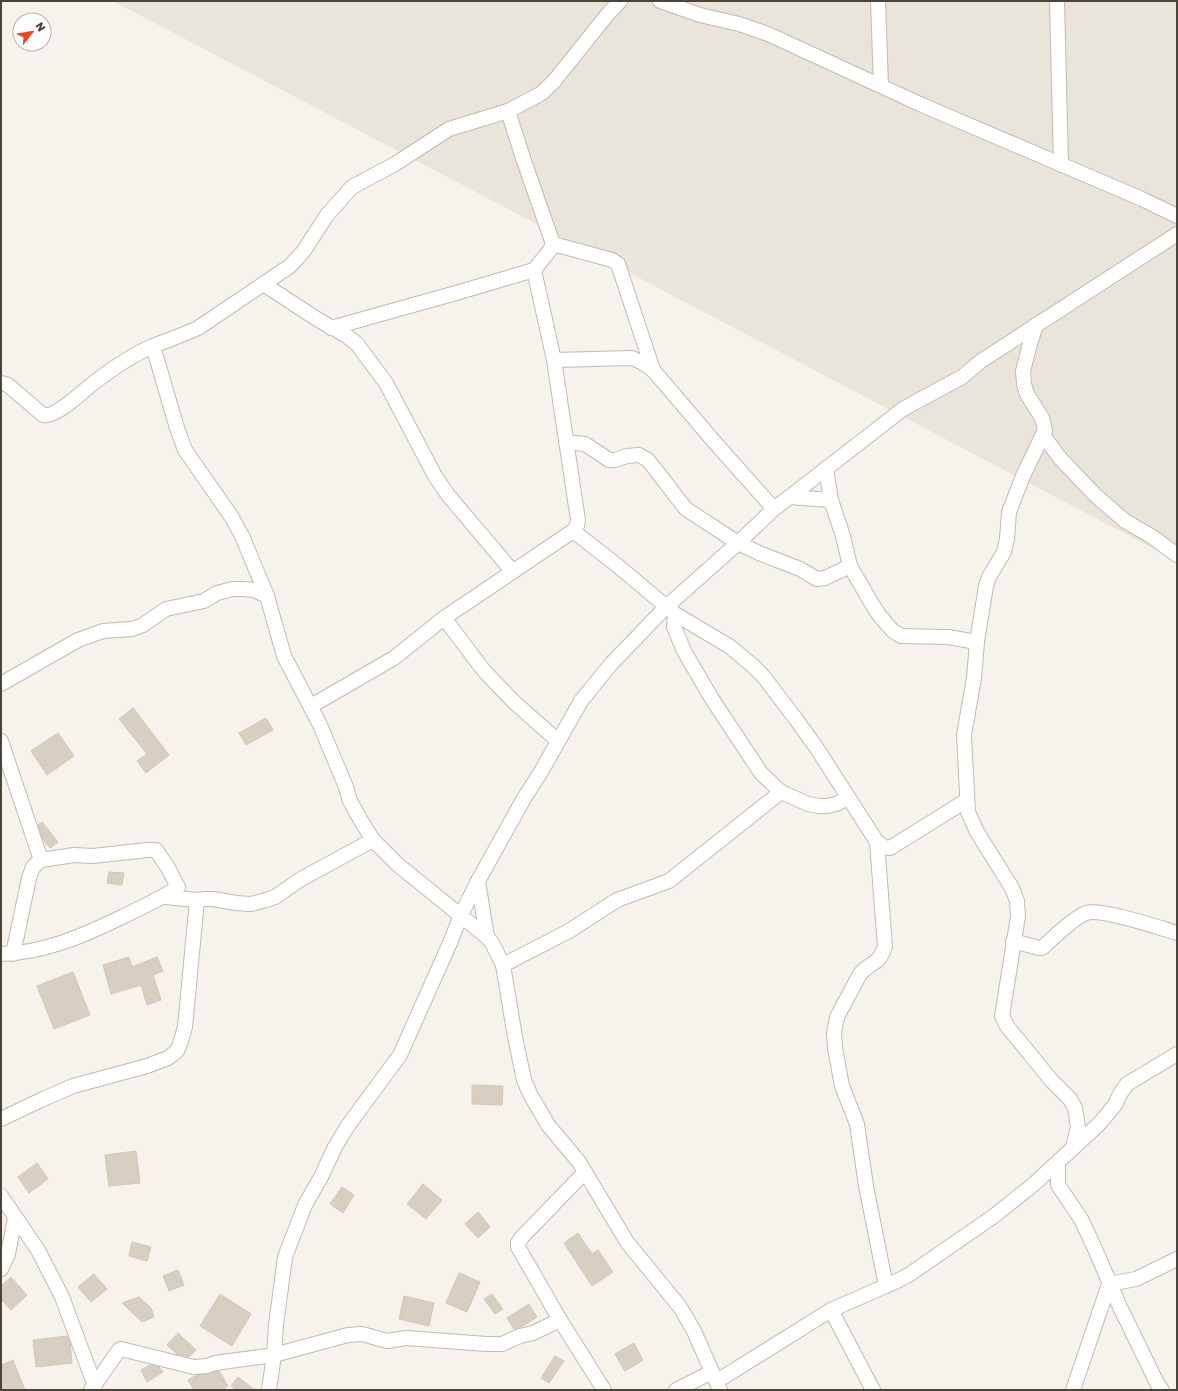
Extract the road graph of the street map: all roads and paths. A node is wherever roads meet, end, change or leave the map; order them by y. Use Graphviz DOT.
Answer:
graph roads {
  1 [pos="620,1"];
  2 [pos="660,1"];
  3 [pos="878,1"];
  4 [pos="1057,1"];
  5 [pos="684,5"];
  6 [pos="881,86"];
  7 [pos="508,111"];
  8 [pos="1061,165"];
  9 [pos="1177,216"];
  10 [pos="1177,234"];
  11 [pos="553,244"];
  12 [pos="534,270"];
  13 [pos="265,284"];
  14 [pos="1036,325"];
  15 [pos="331,328"];
  16 [pos="153,346"];
  17 [pos="554,360"];
  18 [pos="653,370"];
  19 [pos="1,383"];
  20 [pos="1043,435"];
  21 [pos="566,442"];
  22 [pos="826,468"];
  23 [pos="789,497"];
  24 [pos="831,500"];
  25 [pos="774,509"];
  26 [pos="574,531"];
  27 [pos="738,543"];
  28 [pos="1177,555"];
  29 [pos="850,566"];
  30 [pos="513,572"];
  31 [pos="267,596"];
  32 [pos="670,610"];
  33 [pos="444,618"];
  34 [pos="977,642"];
  35 [pos="1,684"];
  36 [pos="310,706"];
  37 [pos="1,741"];
  38 [pos="558,741"];
  39 [pos="781,792"];
  40 [pos="848,798"];
  41 [pos="967,800"];
  42 [pos="373,840"];
  43 [pos="877,842"];
  44 [pos="41,860"];
  45 [pos="478,881"];
  46 [pos="165,896"];
  47 [pos="197,900"];
  48 [pos="461,915"];
  49 [pos="1177,933"];
  50 [pos="487,937"];
  51 [pos="1013,941"];
  52 [pos="7,954"];
  53 [pos="503,965"];
  54 [pos="1177,1054"];
  55 [pos="1,1119"];
  56 [pos="1073,1147"];
  57 [pos="1058,1162"];
  58 [pos="585,1172"];
  59 [pos="1034,1184"];
  60 [pos="1058,1185"];
  61 [pos="1,1196"];
  62 [pos="15,1218"];
  63 [pos="1177,1259"];
  64 [pos="1,1269"];
  65 [pos="1109,1284"];
  66 [pos="886,1286"];
  67 [pos="831,1310"];
  68 [pos="560,1320"];
  69 [pos="274,1355"];
  70 [pos="716,1381"];
  71 [pos="93,1388"];
  72 [pos="269,1390"];
  73 [pos="604,1390"];
  74 [pos="676,1390"];
  75 [pos="873,1390"];
  76 [pos="1073,1390"];
  77 [pos="1162,1390"];
  1 -- 7 [label="street"];
  2 -- 5 [label="street"];
  3 -- 6 [label="street"];
  4 -- 8 [label="street"];
  5 -- 6 [label="street"];
  6 -- 8 [label="street"];
  7 -- 11 [label="street"];
  7 -- 13 [label="street"];
  8 -- 9 [label="street"];
  10 -- 14 [label="street"];
  11 -- 12 [label="street"];
  11 -- 18 [label="street"];
  12 -- 15 [label="street"];
  12 -- 17 [label="street"];
  13 -- 15 [label="street"];
  13 -- 16 [label="street"];
  14 -- 20 [label="street"];
  14 -- 22 [label="street"];
  15 -- 30 [label="street"];
  16 -- 19 [label="street"];
  16 -- 31 [label="street"];
  17 -- 18 [label="street"];
  17 -- 21 [label="street"];
  18 -- 25 [label="street"];
  20 -- 28 [label="street"];
  20 -- 34 [label="street"];
  21 -- 26 [label="street"];
  21 -- 27 [label="street"];
  22 -- 23 [label="street"];
  22 -- 24 [label="street"];
  23 -- 24 [label="street"];
  23 -- 25 [label="street"];
  24 -- 29 [label="street"];
  25 -- 27 [label="street"];
  26 -- 30 [label="street"];
  26 -- 32 [label="street"];
  27 -- 29 [label="street"];
  27 -- 32 [label="street"];
  29 -- 34 [label="street"];
  30 -- 33 [label="street"];
  31 -- 35 [label="street"];
  31 -- 36 [label="street"];
  32 -- 38 [label="street"];
  32 -- 39 [label="street"];
  32 -- 40 [label="street"];
  33 -- 36 [label="street"];
  33 -- 38 [label="street"];
  34 -- 41 [label="street"];
  36 -- 42 [label="street"];
  37 -- 44 [label="street"];
  38 -- 45 [label="street"];
  39 -- 40 [label="street"];
  39 -- 53 [label="street"];
  40 -- 43 [label="street"];
  41 -- 43 [label="street"];
  41 -- 51 [label="street"];
  42 -- 47 [label="street"];
  42 -- 48 [label="street"];
  43 -- 66 [label="street"];
  44 -- 46 [label="street"];
  44 -- 52 [label="street"];
  45 -- 48 [label="street"];
  45 -- 50 [label="street"];
  46 -- 47 [label="street"];
  46 -- 52 [label="street"];
  47 -- 55 [label="street"];
  48 -- 50 [label="street"];
  48 -- 69 [label="street"];
  49 -- 51 [label="street"];
  50 -- 53 [label="street"];
  51 -- 56 [label="street"];
  53 -- 58 [label="street"];
  54 -- 56 [label="street"];
  56 -- 57 [label="street"];
  57 -- 59 [label="street"];
  57 -- 60 [label="street"];
  58 -- 68 [label="street"];
  58 -- 70 [label="street"];
  59 -- 60 [label="street"];
  59 -- 66 [label="street"];
  60 -- 65 [label="street"];
  61 -- 62 [label="street"];
  62 -- 64 [label="street"];
  62 -- 71 [label="street"];
  63 -- 65 [label="street"];
  65 -- 76 [label="street"];
  65 -- 77 [label="street"];
  66 -- 67 [label="street"];
  67 -- 70 [label="street"];
  67 -- 75 [label="street"];
  68 -- 69 [label="street"];
  68 -- 73 [label="street"];
  69 -- 71 [label="street"];
  69 -- 72 [label="street"];
  70 -- 74 [label="street"];
}
